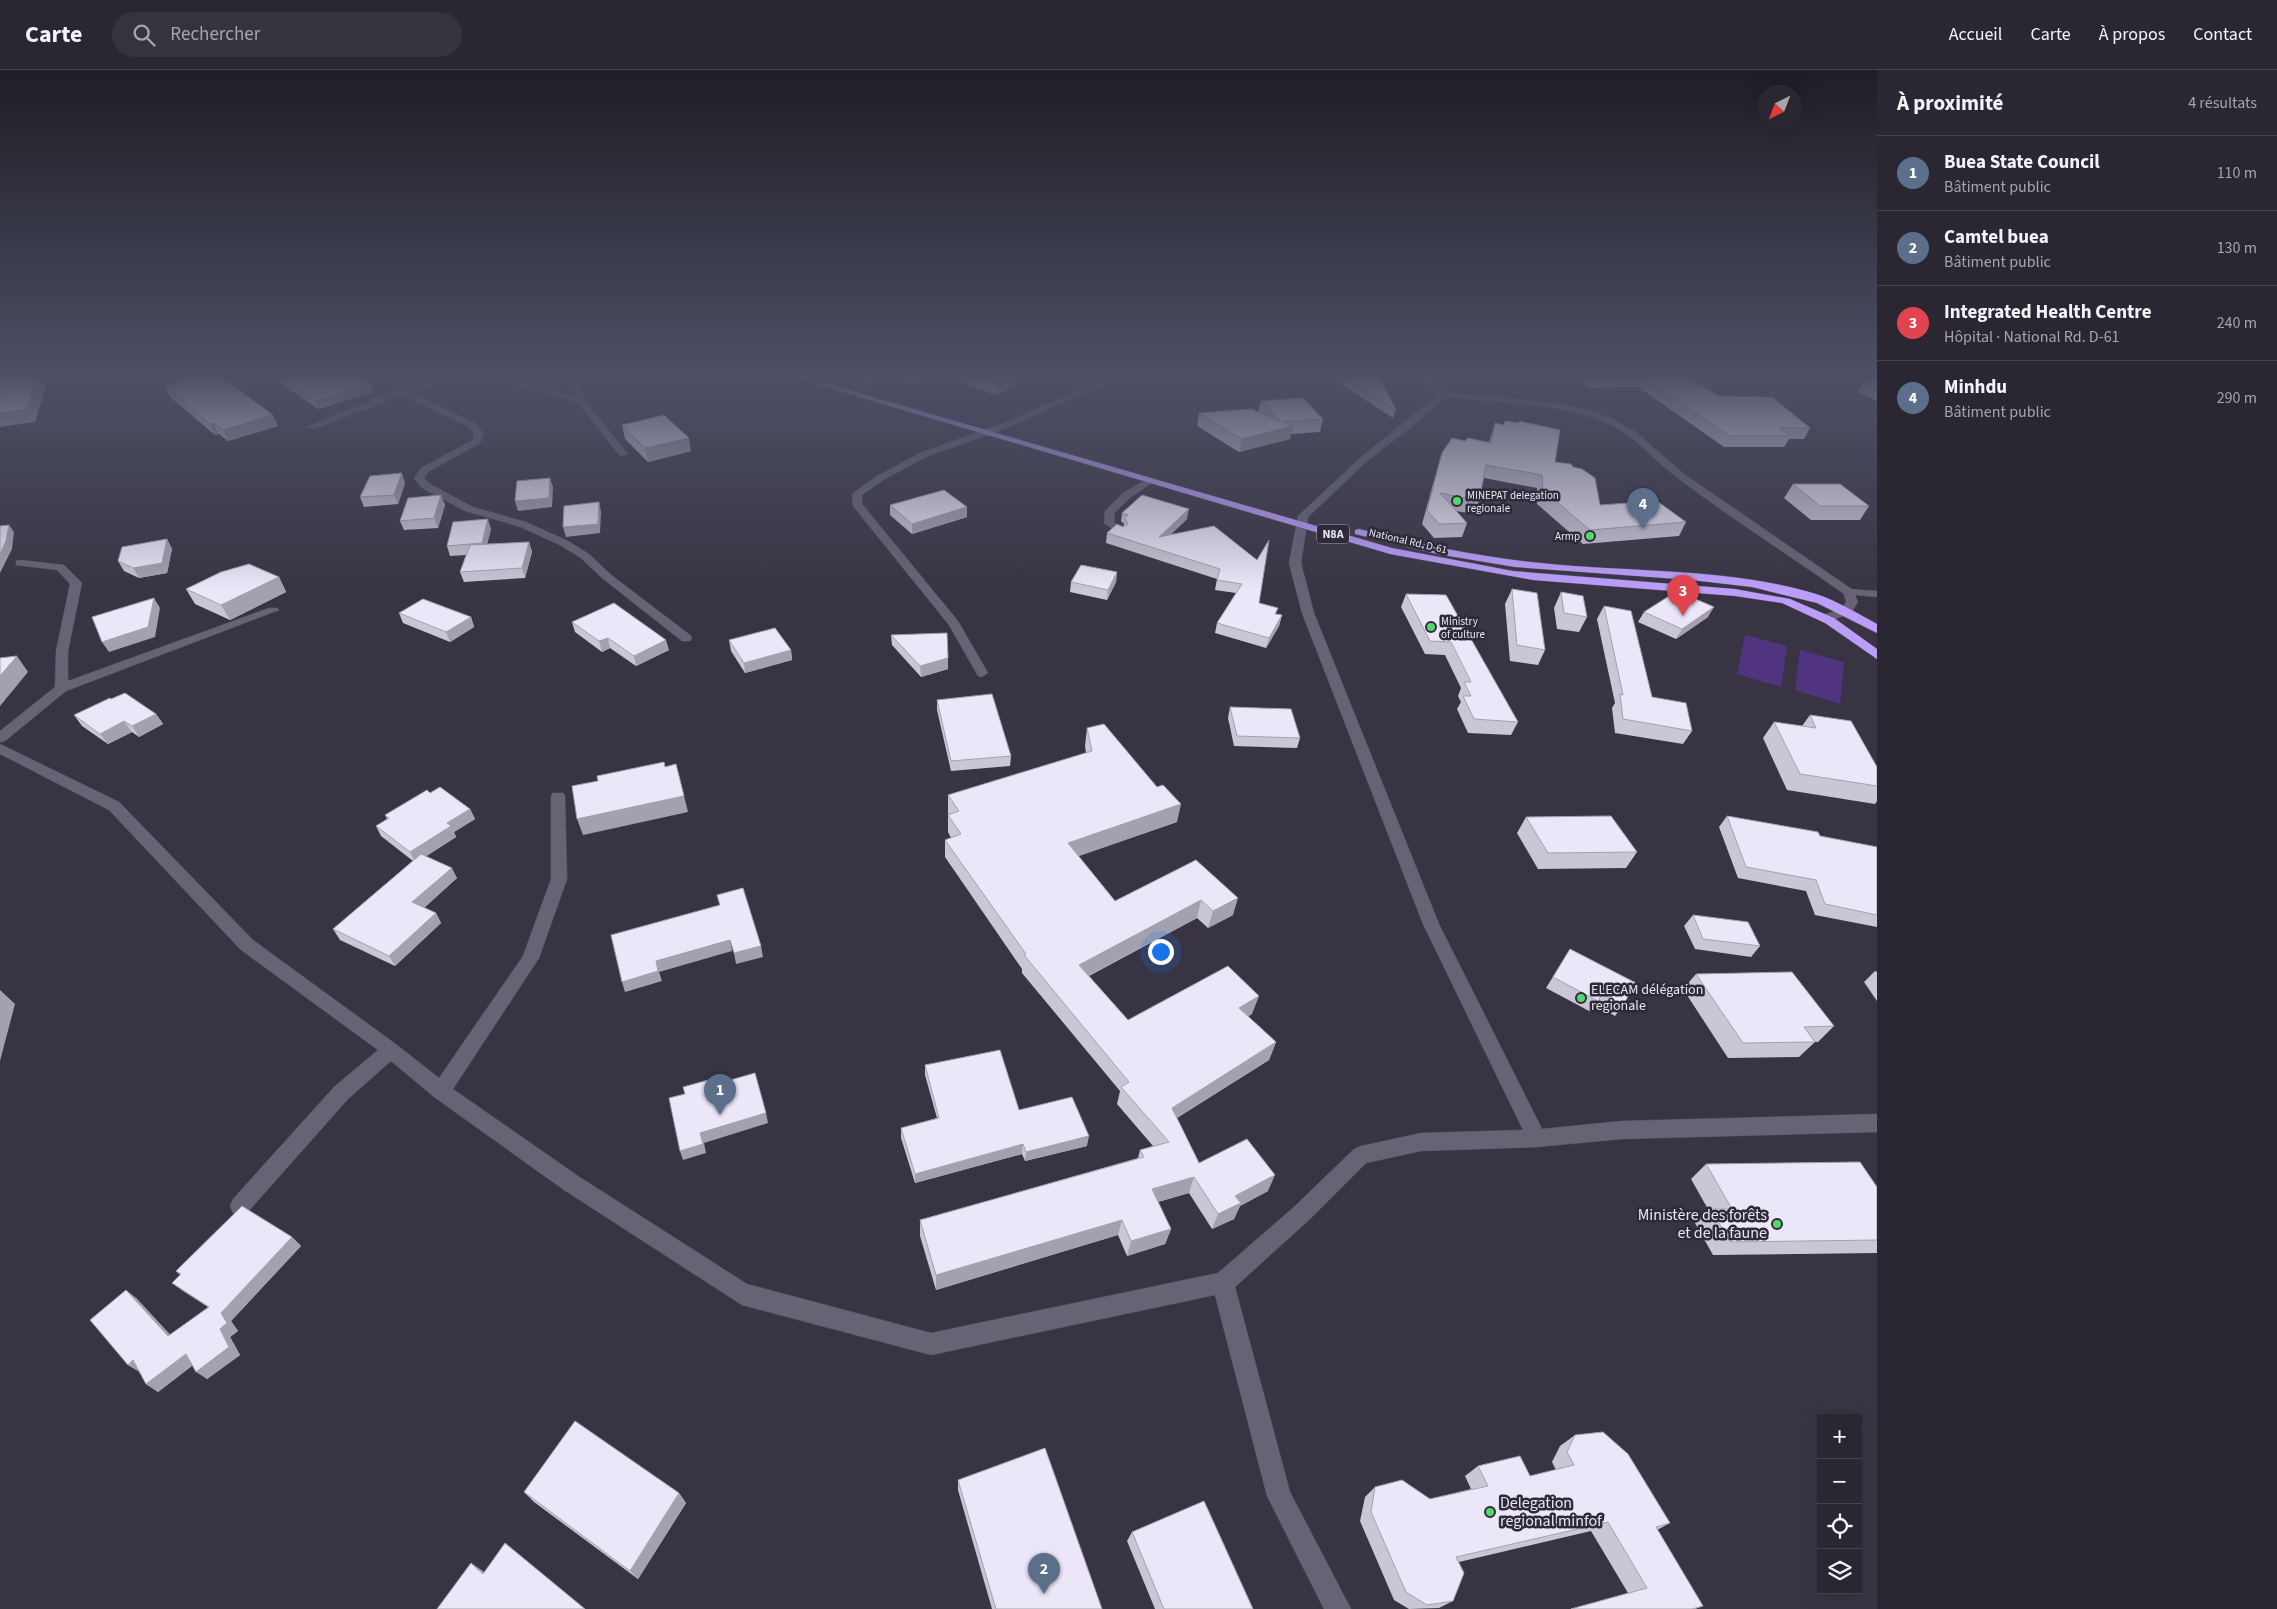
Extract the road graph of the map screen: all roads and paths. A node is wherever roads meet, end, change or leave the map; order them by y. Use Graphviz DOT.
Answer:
graph roads {
  1 [pos="466,447"];
  2 [pos="617,447"];
  3 [pos="946,447"];
  4 [pos="1037,447"];
  5 [pos="1070,447"];
  6 [pos="1380,447"];
  7 [pos="1648,447"];
  8 [pos="623,454"];
  9 [pos="1150,481"];
  10 [pos="1302,520"];
  11 [pos="1121,532"];
  12 [pos="20,563"];
  13 [pos="1850,592"];
  14 [pos="1877,594"];
  15 [pos="273,610"];
  16 [pos="1847,611"];
  17 [pos="1827,618"];
  18 [pos="1877,629"];
  19 [pos="686,638"];
  20 [pos="1877,655"];
  21 [pos="982,673"];
  22 [pos="61,688"];
  23 [pos="0,738"];
  24 [pos="0,748"];
  25 [pos="558,796"];
  26 [pos="391,1050"];
  27 [pos="440,1091"];
  28 [pos="1877,1123"];
  29 [pos="1536,1138"];
  30 [pos="240,1206"];
  31 [pos="1223,1283"];
  32 [pos="1338,1609"];
  1 -- 19 [label="street"];
  2 -- 8 [label="street"];
  3 -- 21 [label="street"];
  4 -- 9 [label="highway, National Rd. D-61 / N8A"];
  5 -- 10 [label="highway, National Rd. D-61 / N8A"];
  6 -- 10 [label="street"];
  7 -- 13 [label="street"];
  9 -- 10 [label="highway, National Rd. D-61 / N8A"];
  9 -- 11 [label="street"];
  10 -- 16 [label="highway, National Rd. D-61 / N8A"];
  10 -- 17 [label="highway, National Rd. D-61 / N8A"];
  10 -- 29 [label="street"];
  12 -- 22 [label="street"];
  13 -- 14 [label="street"];
  13 -- 16 [label="street"];
  15 -- 22 [label="street"];
  16 -- 17 [label="street"];
  16 -- 18 [label="highway, National Rd. D-61 / N8A"];
  17 -- 20 [label="highway, National Rd. D-61 / N8A"];
  22 -- 23 [label="street"];
  24 -- 26 [label="street"];
  25 -- 27 [label="street"];
  26 -- 27 [label="street"];
  26 -- 30 [label="street"];
  27 -- 31 [label="street"];
  28 -- 29 [label="street"];
  29 -- 31 [label="street"];
  31 -- 32 [label="street"];
}
